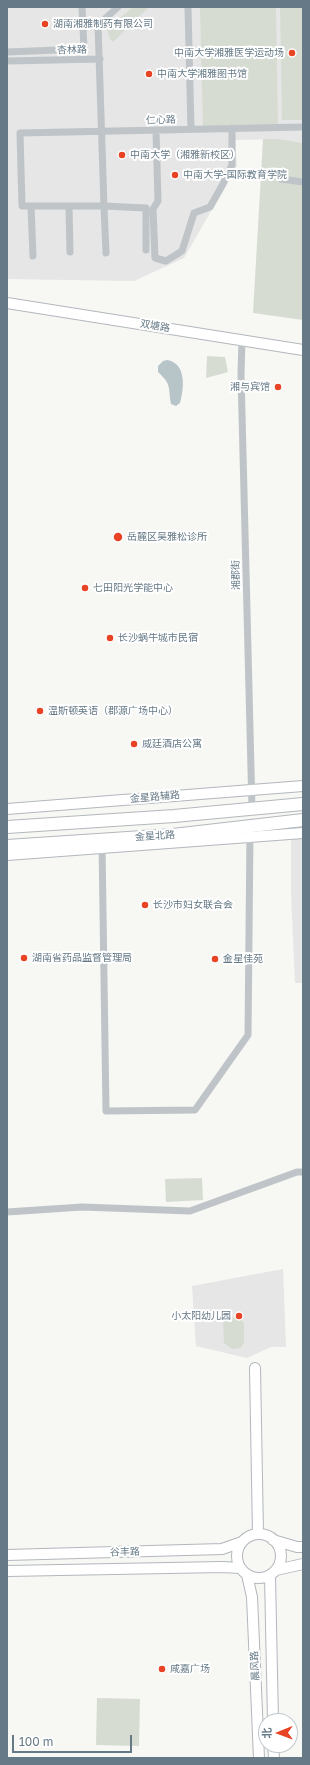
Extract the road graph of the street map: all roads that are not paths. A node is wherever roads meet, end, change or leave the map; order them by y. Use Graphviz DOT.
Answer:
graph roads {
  1 [pos="82,7"];
  2 [pos="118,7"];
  3 [pos="188,7"];
  4 [pos="7,52"];
  5 [pos="100,59"];
  6 [pos="7,61"];
  7 [pos="303,127"];
  8 [pos="232,128"];
  9 [pos="191,129"];
  10 [pos="156,130"];
  11 [pos="103,131"];
  12 [pos="282,179"];
  13 [pos="303,182"];
  14 [pos="32,206"];
  15 [pos="69,206"];
  16 [pos="104,206"];
  17 [pos="146,250"];
  18 [pos="70,252"];
  19 [pos="106,253"];
  20 [pos="33,256"];
  21 [pos="7,303"];
  22 [pos="242,339"];
  23 [pos="303,350"];
  24 [pos="303,786"];
  25 [pos="303,804"];
  26 [pos="7,809"];
  27 [pos="252,809"];
  28 [pos="303,820"];
  29 [pos="7,827"];
  30 [pos="250,832"];
  31 [pos="303,833"];
  32 [pos="102,844"];
  33 [pos="7,846"];
  34 [pos="7,855"];
  35 [pos="303,1172"];
  36 [pos="7,1212"];
  37 [pos="255,1368"];
  38 [pos="258,1534"];
  39 [pos="273,1540"];
  40 [pos="242,1542"];
  41 [pos="303,1547"];
  42 [pos="7,1555"];
  43 [pos="303,1564"];
  44 [pos="7,1571"];
  45 [pos="243,1572"];
  46 [pos="273,1573"];
  47 [pos="272,1713"];
  48 [pos="259,1758"];
  1 -- 4 [label="street"];
  2 -- 5 [label="street, 杏林路"];
  3 -- 9 [label="street"];
  5 -- 6 [label="street, 杏林路"];
  5 -- 11 [label="street"];
  7 -- 8 [label="street, 仁心路"];
  8 -- 9 [label="street, 仁心路"];
  8 -- 10 [label="street"];
  9 -- 10 [label="street, 仁心路"];
  10 -- 11 [label="street, 仁心路"];
  11 -- 14 [label="street, 仁心路"];
  11 -- 16 [label="street"];
  12 -- 13 [label="street"];
  14 -- 15 [label="street"];
  14 -- 20 [label="street"];
  15 -- 16 [label="street"];
  15 -- 18 [label="street"];
  16 -- 17 [label="street"];
  16 -- 19 [label="street"];
  21 -- 22 [label="street, 双塘路"];
  22 -- 23 [label="street, 双塘路"];
  22 -- 27 [label="street, 湘郡街"];
  24 -- 26 [label="street, 金星路辅路"];
  25 -- 27 [label="main road, 金星北路"];
  27 -- 29 [label="main road, 金星北路"];
  28 -- 30 [label="main road, 金星北路"];
  30 -- 31 [label="street"];
  30 -- 32 [label="main road, 金星北路"];
  30 -- 32 [label="street"];
  32 -- 33 [label="main road, 金星北路"];
  32 -- 34 [label="street"];
  35 -- 36 [label="street"];
  37 -- 38 [label="street"];
  38 -- 39 [label="street"];
  38 -- 40 [label="street"];
  39 -- 41 [label="street"];
  39 -- 46 [label="street"];
  40 -- 42 [label="street, 谷丰路"];
  40 -- 45 [label="street"];
  43 -- 46 [label="street"];
  44 -- 45 [label="street, 谷丰路"];
  45 -- 46 [label="street"];
  45 -- 48 [label="street, 晨风路"];
  46 -- 47 [label="street, 晨风路"];
}
